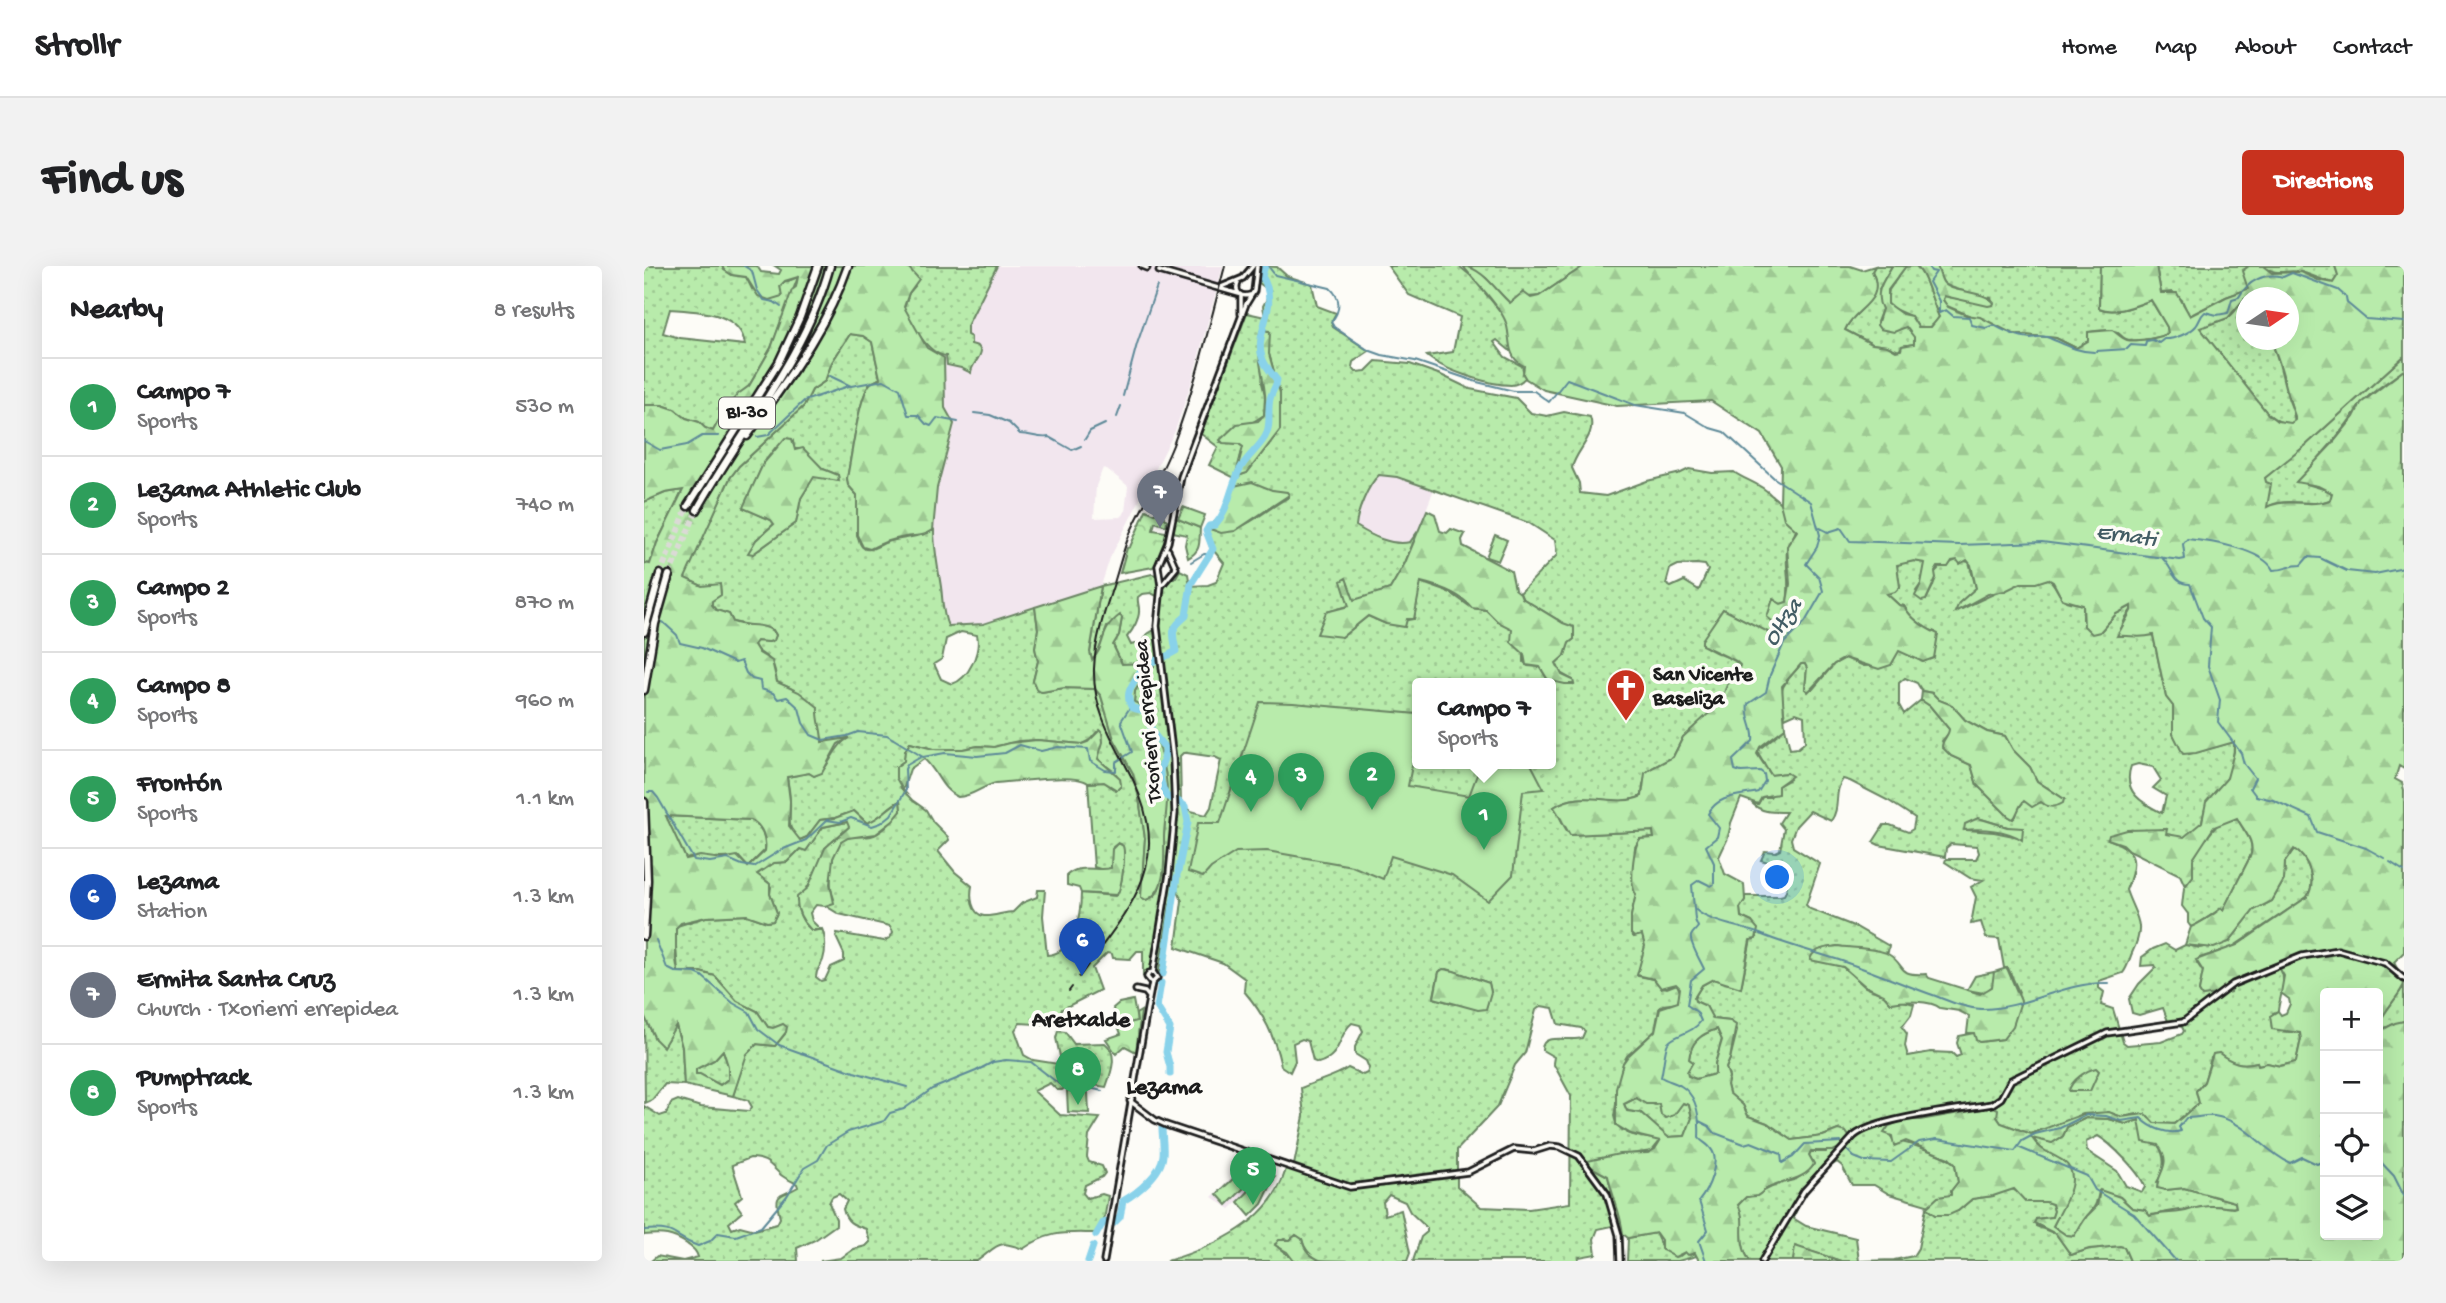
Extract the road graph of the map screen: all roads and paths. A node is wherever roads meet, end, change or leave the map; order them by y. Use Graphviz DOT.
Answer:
graph roads {
  1 [pos="818,266"];
  2 [pos="830,266"];
  3 [pos="848,266"];
  4 [pos="1255,266"];
  5 [pos="1159,271"];
  6 [pos="1241,279"];
  7 [pos="1253,282"];
  8 [pos="1216,287"];
  9 [pos="1240,294"];
  10 [pos="1250,295"];
  11 [pos="1239,322"];
  12 [pos="714,480"];
  13 [pos="688,506"];
  14 [pos="697,510"];
  15 [pos="1168,542"];
  16 [pos="1162,559"];
  17 [pos="1172,560"];
  18 [pos="1160,573"];
  19 [pos="660,574"];
  20 [pos="669,575"];
  21 [pos="1167,576"];
  22 [pos="1160,592"];
  23 [pos="644,632"];
  24 [pos="644,690"];
  25 [pos="644,802"];
  26 [pos="644,936"];
  27 [pos="2404,979"];
  28 [pos="1136,990"];
  29 [pos="1149,997"];
  30 [pos="1130,1101"];
  31 [pos="1104,1261"];
  32 [pos="1620,1261"];
  33 [pos="1762,1261"];
  1 -- 13 [label="highway, BI-30"];
  2 -- 12 [label="highway, BI-30"];
  3 -- 12 [label="highway"];
  4 -- 6 [label="street, Txorierri errepidea"];
  4 -- 7 [label="street, Txorierri errepidea"];
  5 -- 8 [label="street"];
  6 -- 7 [label="street"];
  6 -- 8 [label="street"];
  6 -- 9 [label="street, Txorierri errepidea"];
  7 -- 10 [label="street, Txorierri errepidea"];
  8 -- 9 [label="street"];
  9 -- 10 [label="street"];
  9 -- 11 [label="street, Txorierri errepidea"];
  10 -- 11 [label="street, Txorierri errepidea"];
  11 -- 15 [label="street, Txorierri errepidea"];
  12 -- 14 [label="highway, BI-30"];
  15 -- 16 [label="street, Txorierri errepidea"];
  15 -- 17 [label="street, Txorierri errepidea"];
  16 -- 17 [label="street"];
  16 -- 18 [label="street, Txorierri errepidea"];
  17 -- 21 [label="street, Txorierri errepidea"];
  18 -- 21 [label="street"];
  18 -- 22 [label="street, Txorierri errepidea"];
  19 -- 23 [label="highway"];
  20 -- 24 [label="highway"];
  21 -- 22 [label="street, Txorierri errepidea"];
  22 -- 29 [label="street, Txorierri errepidea"];
  25 -- 26 [label="highway"];
  27 -- 33 [label="street"];
  28 -- 29 [label="street"];
  29 -- 30 [label="street, Txorierri errepidea"];
  30 -- 31 [label="street, Txorierri errepidea"];
  30 -- 32 [label="street"];
}
